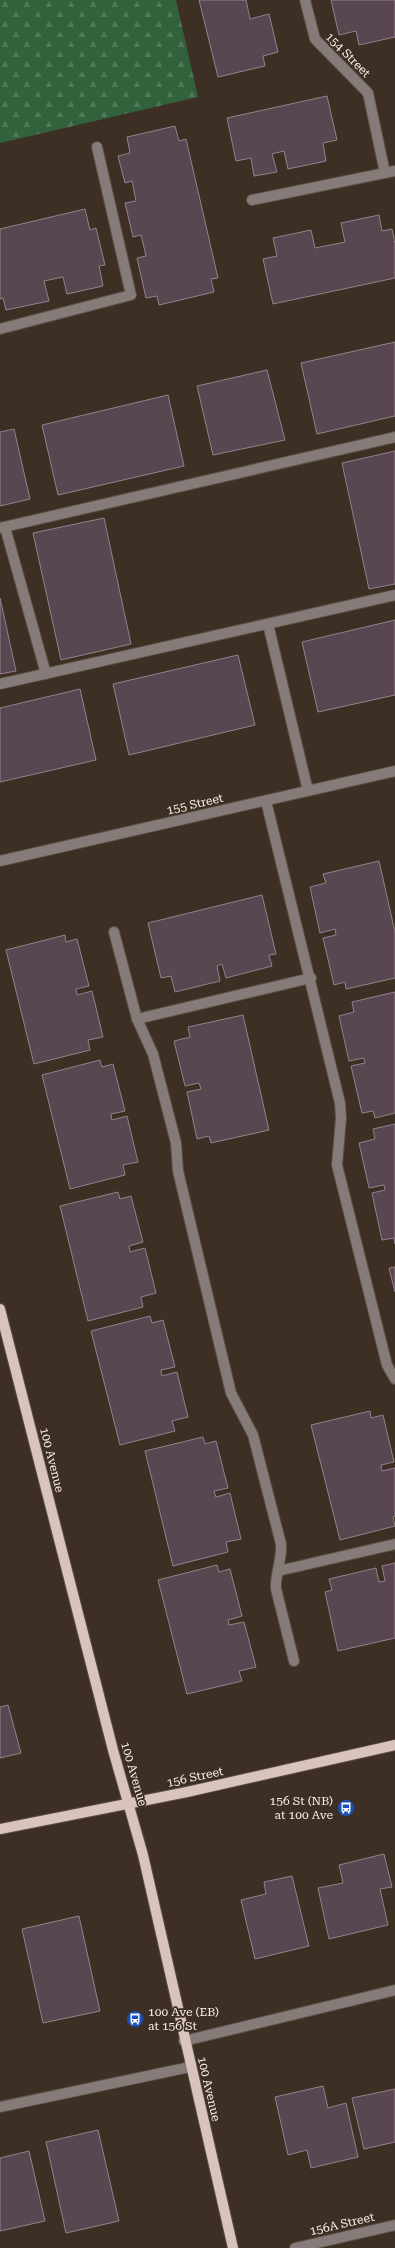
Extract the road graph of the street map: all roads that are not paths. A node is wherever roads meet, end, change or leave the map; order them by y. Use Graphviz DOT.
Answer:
graph roads {
  1 [pos="305,0"];
  2 [pos="96,147"];
  3 [pos="390,172"];
  4 [pos="252,200"];
  5 [pos="0,329"];
  6 [pos="395,437"];
  7 [pos="3,528"];
  8 [pos="395,595"];
  9 [pos="268,624"];
  10 [pos="46,674"];
  11 [pos="0,684"];
  12 [pos="395,771"];
  13 [pos="308,791"];
  14 [pos="266,801"];
  15 [pos="0,861"];
  16 [pos="114,932"];
  17 [pos="311,978"];
  18 [pos="137,1019"];
  19 [pos="0,1309"];
  20 [pos="395,1379"];
  21 [pos="395,1544"];
  22 [pos="278,1571"];
  23 [pos="294,1661"];
  24 [pos="395,1745"];
  25 [pos="129,1802"];
  26 [pos="0,1829"];
  27 [pos="395,1990"];
  28 [pos="184,2041"];
  29 [pos="190,2067"];
  30 [pos="0,2107"];
  31 [pos="395,2225"];
  32 [pos="233,2248"];
  33 [pos="295,2248"];
  1 -- 3 [label="street, 154 Street"];
  2 -- 5 [label="street"];
  3 -- 4 [label="street, 154 Street"];
  6 -- 7 [label="street"];
  7 -- 10 [label="street"];
  8 -- 9 [label="street"];
  9 -- 10 [label="street"];
  9 -- 13 [label="street"];
  10 -- 11 [label="street"];
  12 -- 13 [label="street, 155 Street"];
  13 -- 14 [label="street, 155 Street"];
  14 -- 15 [label="street, 155 Street"];
  14 -- 17 [label="street"];
  16 -- 18 [label="street"];
  17 -- 18 [label="street"];
  17 -- 20 [label="street"];
  18 -- 22 [label="street"];
  19 -- 25 [label="main road, 100 Avenue"];
  21 -- 22 [label="street"];
  22 -- 23 [label="street"];
  24 -- 25 [label="main road, 156 Street"];
  25 -- 26 [label="main road, 156 Street"];
  25 -- 28 [label="main road, 100 Avenue"];
  27 -- 28 [label="street"];
  28 -- 29 [label="main road, 100 Avenue"];
  29 -- 30 [label="street"];
  29 -- 32 [label="main road, 100 Avenue"];
  31 -- 33 [label="street, 156A Street"];
}
